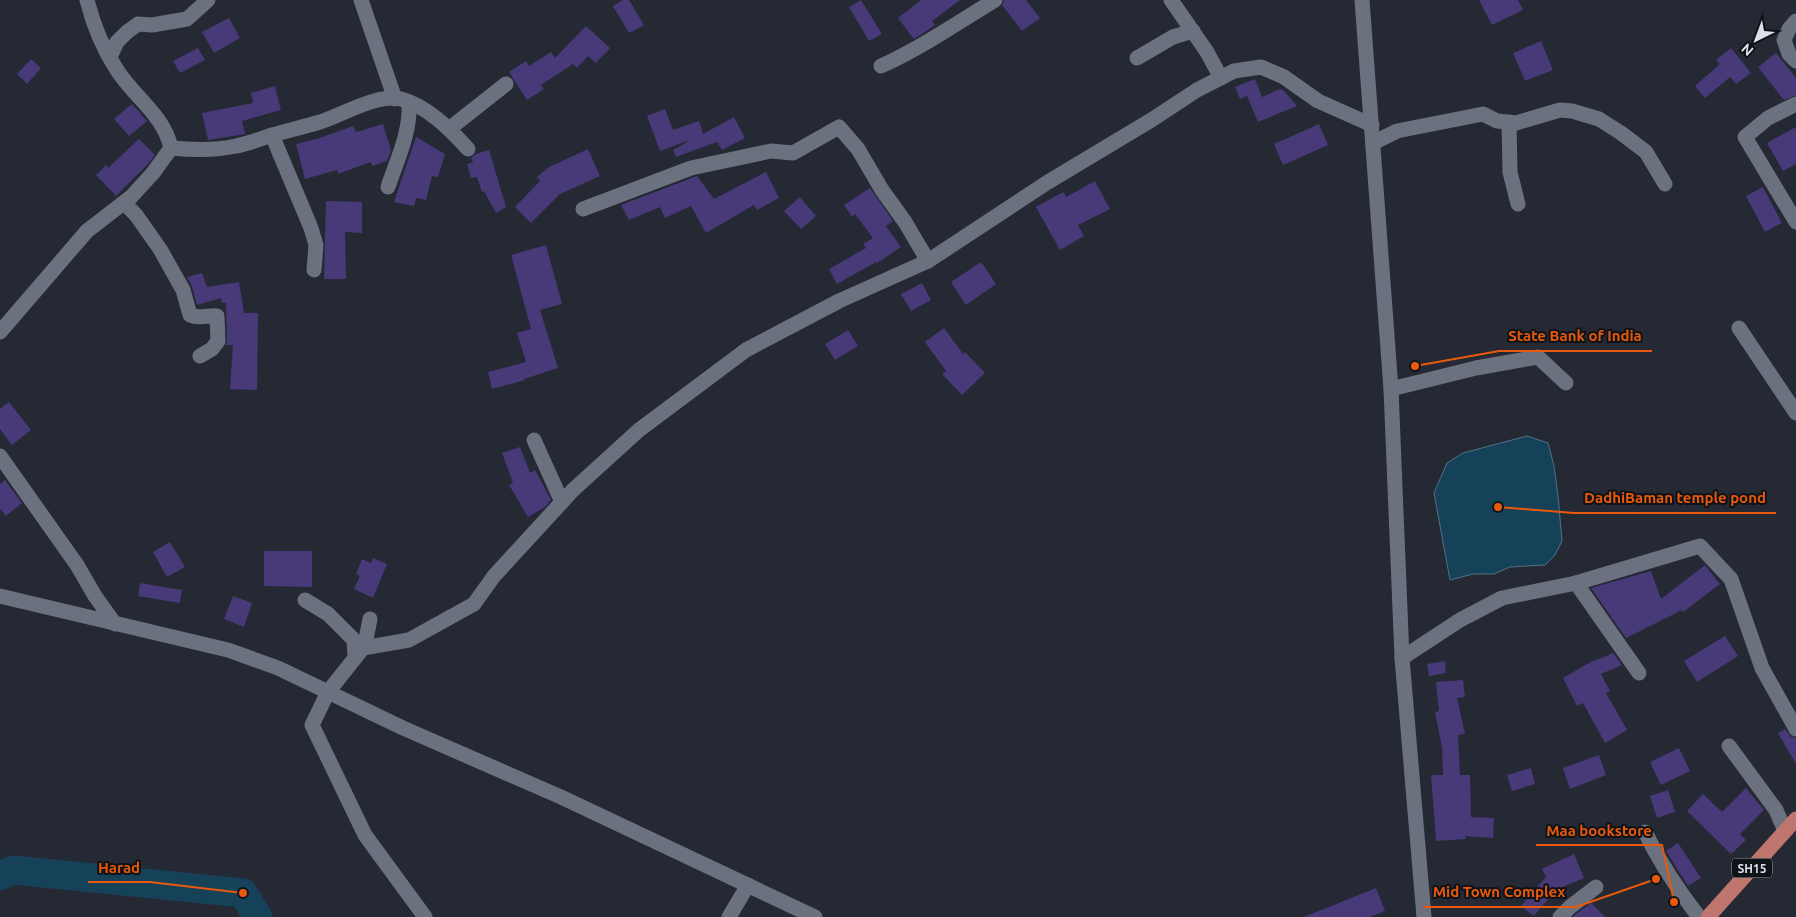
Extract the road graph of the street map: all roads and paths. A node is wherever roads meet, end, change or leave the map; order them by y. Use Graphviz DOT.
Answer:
graph roads {
  1 [pos="88,0"];
  2 [pos="208,0"];
  3 [pos="361,0"];
  4 [pos="995,0"];
  5 [pos="1171,0"];
  6 [pos="1362,0"];
  7 [pos="1796,21"];
  8 [pos="1193,31"];
  9 [pos="110,58"];
  10 [pos="1137,58"];
  11 [pos="1796,61"];
  12 [pos="881,66"];
  13 [pos="1221,78"];
  14 [pos="506,84"];
  15 [pos="402,101"];
  16 [pos="1796,104"];
  17 [pos="1509,122"];
  18 [pos="1372,126"];
  19 [pos="449,129"];
  20 [pos="272,136"];
  21 [pos="1373,143"];
  22 [pos="170,148"];
  23 [pos="468,149"];
  24 [pos="1665,184"];
  25 [pos="388,187"];
  26 [pos="124,203"];
  27 [pos="1518,204"];
  28 [pos="583,209"];
  29 [pos="1796,222"];
  30 [pos="928,261"];
  31 [pos="314,270"];
  32 [pos="1739,328"];
  33 [pos="0,332"];
  34 [pos="200,356"];
  35 [pos="1566,383"];
  36 [pos="1391,389"];
  37 [pos="1796,414"];
  38 [pos="534,440"];
  39 [pos="0,456"];
  40 [pos="562,502"];
  41 [pos="1576,584"];
  42 [pos="0,596"];
  43 [pos="305,600"];
  44 [pos="370,619"];
  45 [pos="115,624"];
  46 [pos="355,657"];
  47 [pos="1402,658"];
  48 [pos="1639,673"];
  49 [pos="328,692"];
  50 [pos="1796,729"];
  51 [pos="1730,746"];
  52 [pos="1796,819"];
  53 [pos="1786,831"];
  54 [pos="1645,832"];
  55 [pos="748,885"];
  56 [pos="1596,887"];
  57 [pos="425,917"];
  58 [pos="729,917"];
  59 [pos="815,917"];
  60 [pos="1424,917"];
  61 [pos="1560,917"];
  62 [pos="1699,917"];
  63 [pos="1708,917"];
  1 -- 9 [label="street"];
  2 -- 9 [label="street"];
  3 -- 15 [label="street"];
  4 -- 12 [label="street"];
  5 -- 8 [label="street"];
  6 -- 18 [label="street"];
  7 -- 11 [label="street"];
  8 -- 10 [label="street"];
  8 -- 13 [label="street"];
  9 -- 22 [label="street"];
  13 -- 18 [label="street"];
  13 -- 30 [label="street"];
  14 -- 19 [label="street"];
  15 -- 19 [label="street"];
  15 -- 20 [label="street"];
  15 -- 25 [label="street"];
  16 -- 29 [label="street"];
  17 -- 21 [label="street"];
  17 -- 24 [label="street"];
  17 -- 27 [label="street"];
  18 -- 21 [label="street"];
  19 -- 23 [label="street"];
  20 -- 22 [label="street"];
  20 -- 31 [label="street"];
  21 -- 36 [label="street"];
  22 -- 26 [label="street"];
  26 -- 33 [label="street"];
  26 -- 34 [label="street"];
  28 -- 30 [label="street"];
  30 -- 40 [label="street"];
  32 -- 37 [label="street"];
  35 -- 36 [label="street"];
  36 -- 47 [label="street"];
  38 -- 40 [label="street"];
  39 -- 45 [label="street"];
  40 -- 46 [label="street"];
  41 -- 47 [label="street"];
  41 -- 48 [label="street"];
  41 -- 50 [label="street"];
  42 -- 45 [label="street"];
  43 -- 46 [label="street"];
  44 -- 46 [label="street"];
  45 -- 49 [label="street"];
  46 -- 49 [label="street"];
  47 -- 60 [label="street"];
  49 -- 55 [label="street"];
  49 -- 57 [label="street"];
  51 -- 53 [label="street"];
  52 -- 53 [label="main road, SH15"];
  53 -- 63 [label="main road, SH15"];
  54 -- 62 [label="street"];
  55 -- 58 [label="street"];
  55 -- 59 [label="street"];
  56 -- 61 [label="street"];
}
